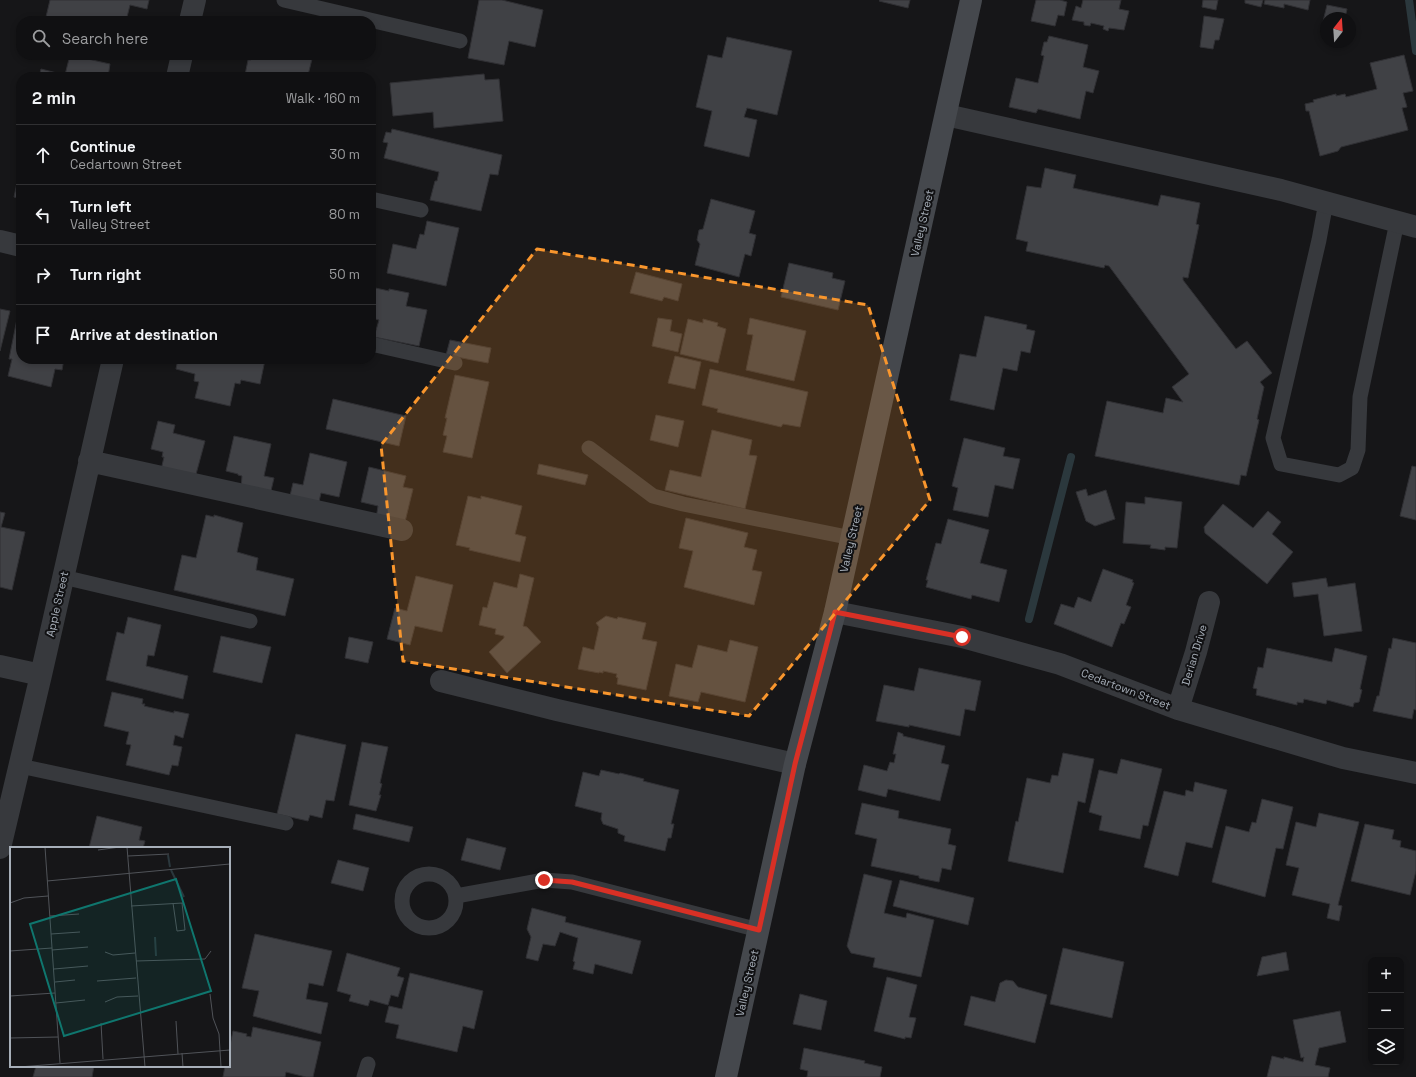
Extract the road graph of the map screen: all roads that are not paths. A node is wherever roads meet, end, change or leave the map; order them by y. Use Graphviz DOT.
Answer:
graph roads {
  1 [pos="195,0"];
  2 [pos="284,0"];
  3 [pos="971,0"];
  4 [pos="191,16"];
  5 [pos="354,16"];
  6 [pos="376,21"];
  7 [pos="460,40"];
  8 [pos="181,60"];
  9 [pos="178,72"];
  10 [pos="946,115"];
  11 [pos="376,200"];
  12 [pos="1326,202"];
  13 [pos="421,210"];
  14 [pos="1407,224"];
  15 [pos="0,241"];
  16 [pos="16,245"];
  17 [pos="376,345"];
  18 [pos="455,363"];
  19 [pos="111,364"];
  20 [pos="589,448"];
  21 [pos="89,461"];
  22 [pos="402,530"];
  23 [pos="852,538"];
  24 [pos="64,577"];
  25 [pos="1209,602"];
  26 [pos="835,612"];
  27 [pos="250,621"];
  28 [pos="0,666"];
  29 [pos="41,675"];
  30 [pos="441,681"];
  31 [pos="1178,709"];
  32 [pos="795,764"];
  33 [pos="20,766"];
  34 [pos="1416,773"];
  35 [pos="286,823"];
  36 [pos="0,848"];
  37 [pos="456,896"];
  38 [pos="759,930"];
  39 [pos="726,1077"];
  1 -- 4 [label="street"];
  2 -- 5 [label="lane"];
  3 -- 10 [label="street, Valley Street"];
  6 -- 7 [label="lane"];
  8 -- 9 [label="street"];
  10 -- 12 [label="street"];
  10 -- 23 [label="street, Valley Street"];
  11 -- 13 [label="lane"];
  12 -- 14 [label="street"];
  12 -- 14 [label="lane"];
  15 -- 16 [label="street"];
  17 -- 18 [label="lane"];
  19 -- 21 [label="street, Apple Street"];
  20 -- 23 [label="lane"];
  21 -- 22 [label="street"];
  21 -- 24 [label="street, Apple Street"];
  23 -- 26 [label="street, Valley Street"];
  24 -- 27 [label="lane"];
  24 -- 29 [label="street, Apple Street"];
  25 -- 31 [label="street, Derian Drive"];
  26 -- 31 [label="street, Cedartown Street"];
  26 -- 32 [label="street, Valley Street"];
  28 -- 29 [label="street"];
  29 -- 33 [label="street, Apple Street"];
  30 -- 32 [label="street"];
  31 -- 34 [label="street, Cedartown Street"];
  32 -- 38 [label="street, Valley Street"];
  33 -- 35 [label="lane"];
  33 -- 36 [label="street, Apple Street"];
  37 -- 38 [label="lane"];
  38 -- 39 [label="street, Valley Street"];
}
